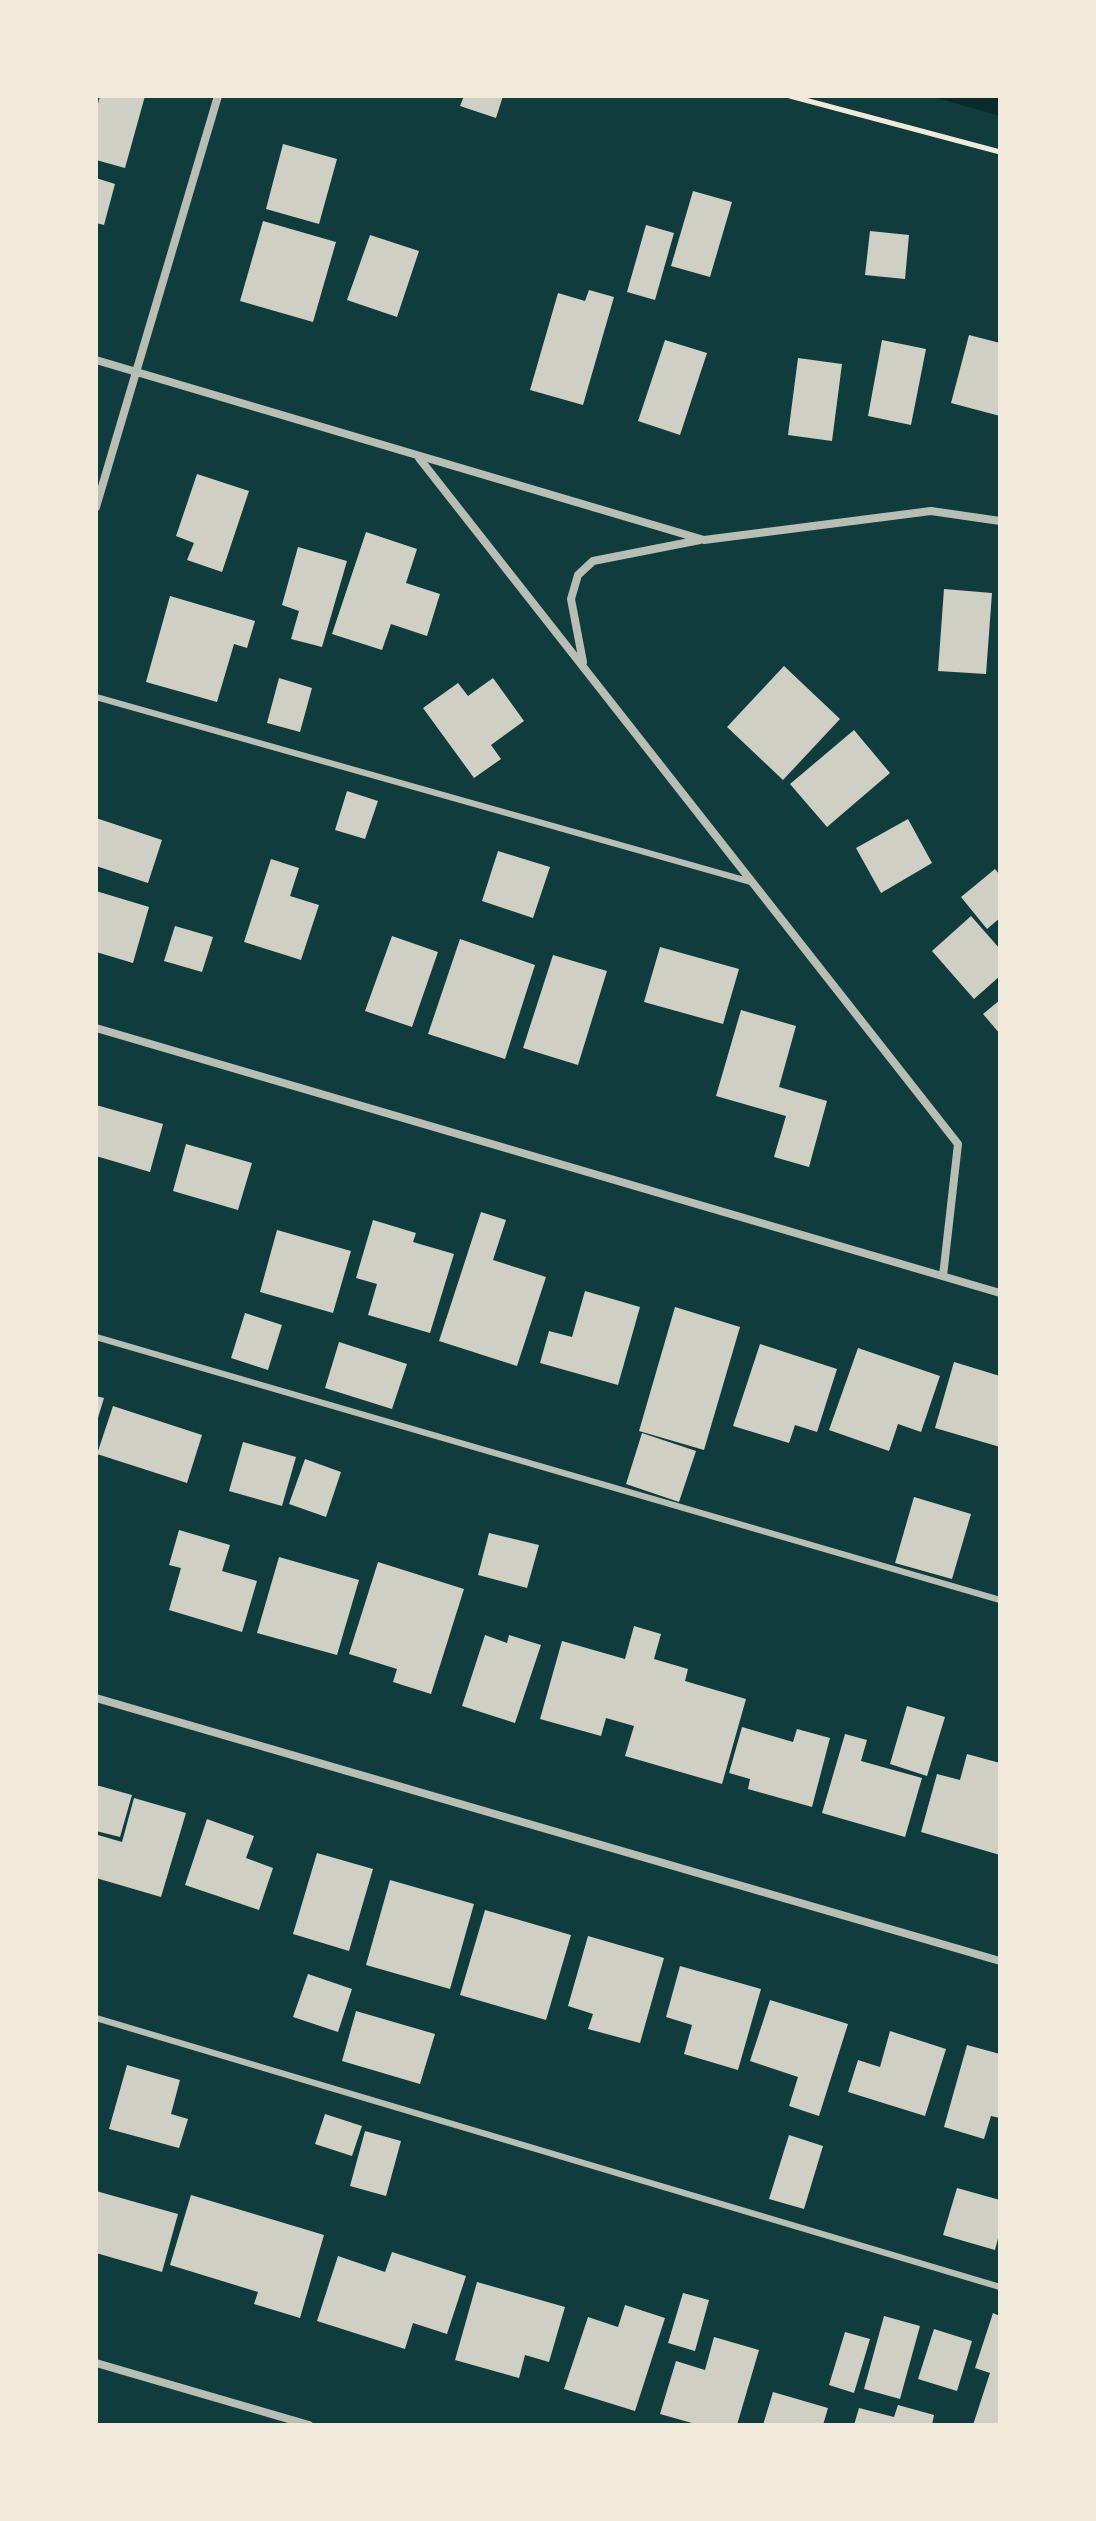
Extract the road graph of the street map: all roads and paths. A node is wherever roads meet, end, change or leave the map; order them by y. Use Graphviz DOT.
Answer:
graph roads {
  1 [pos="218,96"];
  2 [pos="790,96"];
  3 [pos="1000,152"];
  4 [pos="96,360"];
  5 [pos="136,371"];
  6 [pos="419,458"];
  7 [pos="96,507"];
  8 [pos="1000,521"];
  9 [pos="704,540"];
  10 [pos="584,666"];
  11 [pos="96,697"];
  12 [pos="753,883"];
  13 [pos="96,1028"];
  14 [pos="943,1276"];
  15 [pos="1000,1293"];
  16 [pos="96,1337"];
  17 [pos="1000,1600"];
  18 [pos="96,1698"];
  19 [pos="1000,1961"];
  20 [pos="96,2018"];
  21 [pos="1000,2287"];
  22 [pos="96,2363"];
  23 [pos="309,2425"];
  1 -- 5 [label="street"];
  2 -- 3 [label="path"];
  4 -- 5 [label="street"];
  5 -- 6 [label="street"];
  5 -- 7 [label="street"];
  6 -- 9 [label="street"];
  6 -- 10 [label="street"];
  8 -- 9 [label="street"];
  9 -- 10 [label="street"];
  10 -- 12 [label="street"];
  11 -- 12 [label="lane"];
  12 -- 14 [label="street"];
  13 -- 14 [label="street"];
  14 -- 15 [label="street"];
  16 -- 17 [label="lane"];
  18 -- 19 [label="street"];
  20 -- 21 [label="lane"];
  22 -- 23 [label="street"];
}
